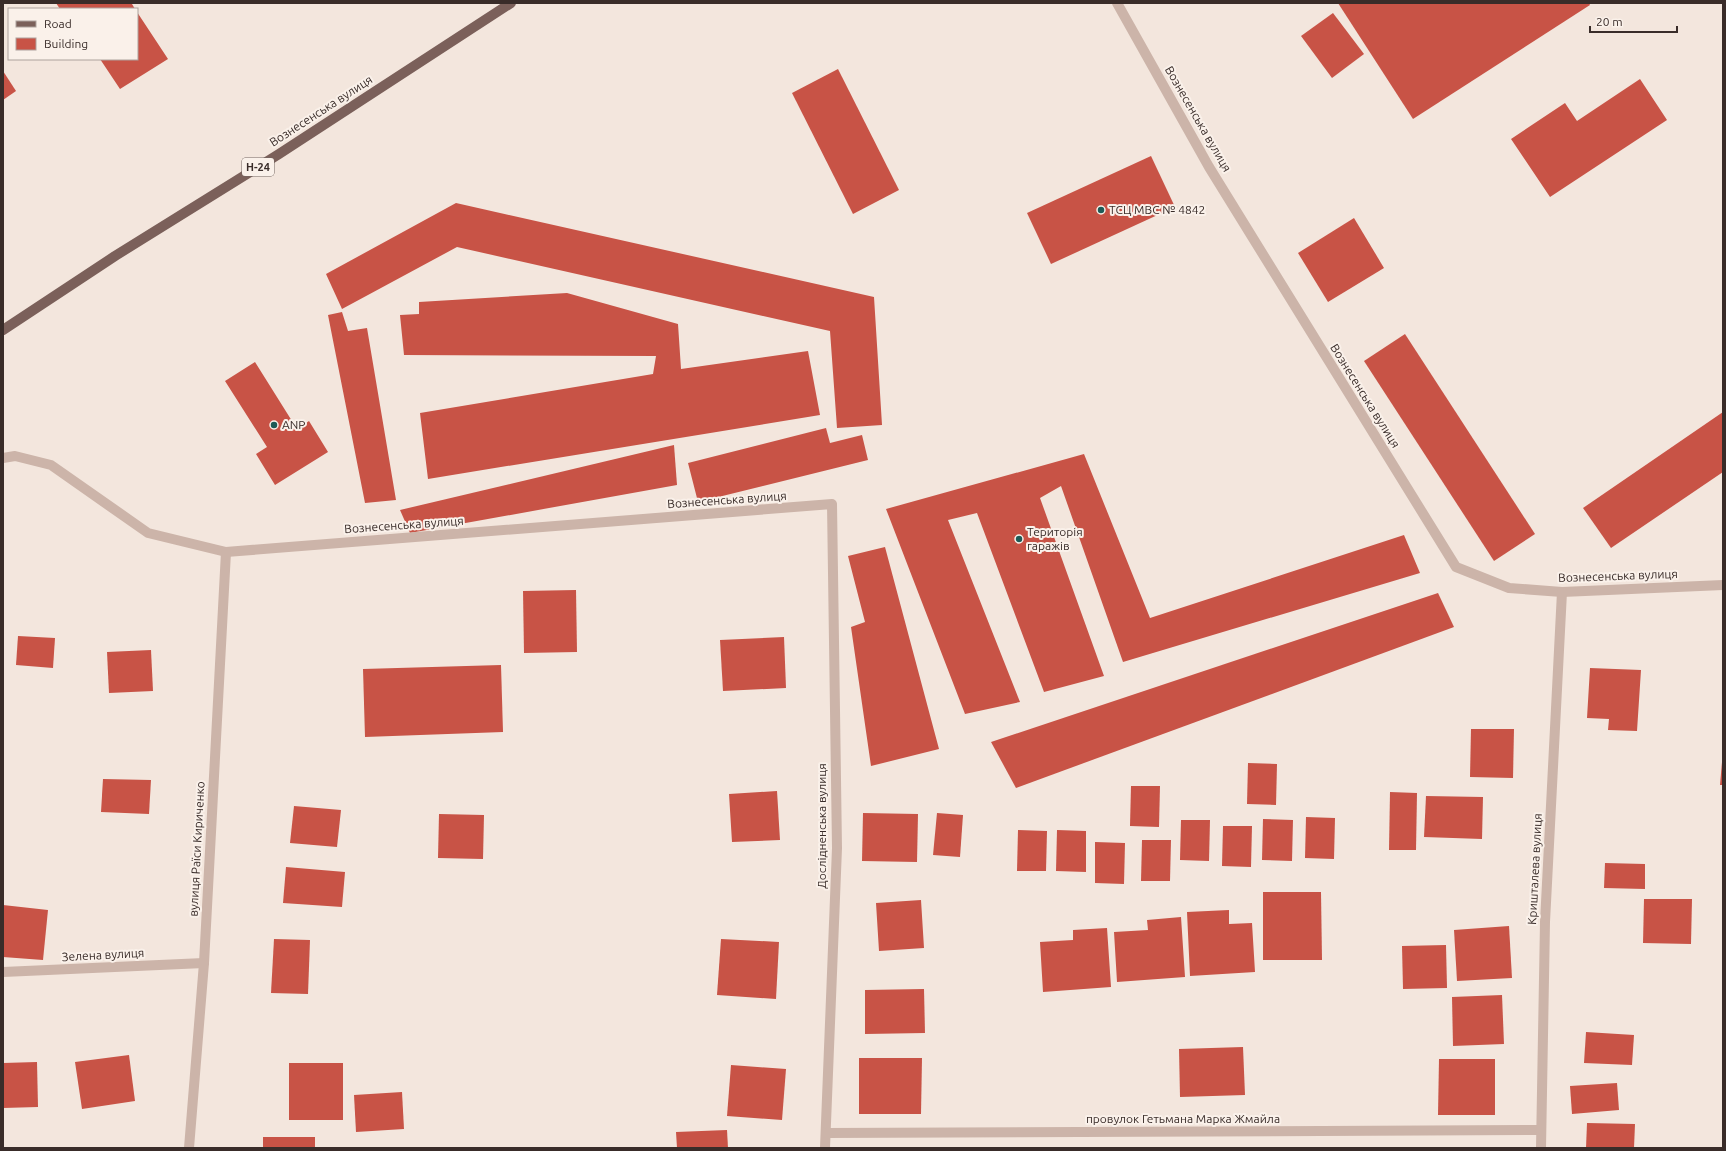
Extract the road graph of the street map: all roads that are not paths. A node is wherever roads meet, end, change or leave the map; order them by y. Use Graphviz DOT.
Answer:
graph roads {
  1 [pos="511,3"];
  2 [pos="1117,3"];
  3 [pos="3,330"];
  4 [pos="3,458"];
  5 [pos="832,504"];
  6 [pos="226,552"];
  7 [pos="1723,585"];
  8 [pos="1562,592"];
  9 [pos="204,963"];
  10 [pos="3,972"];
  11 [pos="1541,1130"];
  12 [pos="826,1133"];
  13 [pos="189,1148"];
  14 [pos="825,1148"];
  15 [pos="1541,1148"];
  1 -- 3 [label="main road, Вознесенська вулиця / Н-24"];
  2 -- 8 [label="street, Вознесенська вулиця"];
  4 -- 6 [label="street, Вознесенська вулиця"];
  5 -- 6 [label="street, Вознесенська вулиця"];
  5 -- 12 [label="street, Дослідненська вулиця"];
  6 -- 9 [label="street, вулиця Раїси Кириченко"];
  7 -- 8 [label="street, Вознесенська вулиця"];
  8 -- 11 [label="street, Кришталева вулиця"];
  9 -- 10 [label="street, Зелена вулиця"];
  9 -- 13 [label="street, вулиця Раїси Кириченко"];
  11 -- 12 [label="street, провулок Гетьмана Марка Жмайла"];
  11 -- 15 [label="street, Кришталева вулиця"];
  12 -- 14 [label="street, Дослідненська вулиця"];
}
